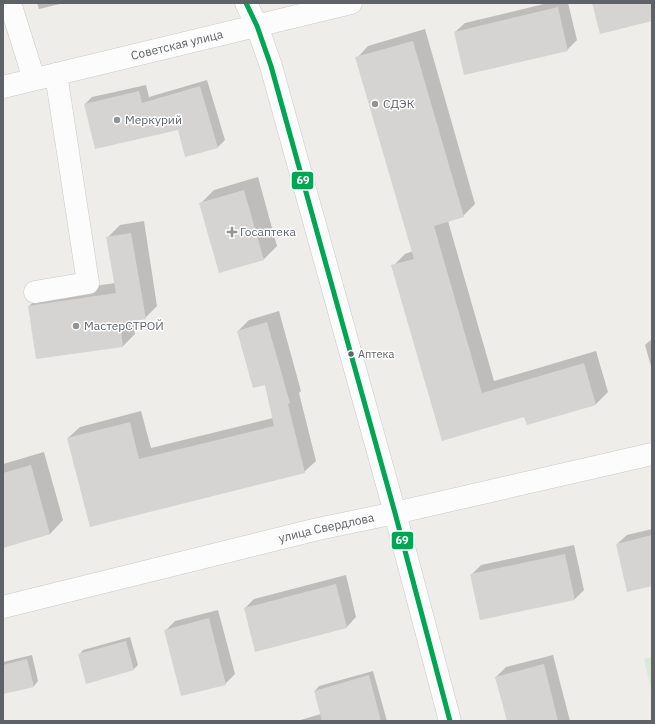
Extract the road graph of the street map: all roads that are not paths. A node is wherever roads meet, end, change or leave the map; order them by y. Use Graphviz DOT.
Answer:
graph roads {
  1 [pos="10,3"];
  2 [pos="246,3"];
  3 [pos="351,3"];
  4 [pos="257,26"];
  5 [pos="56,74"];
  6 [pos="34,79"];
  7 [pos="3,87"];
  8 [pos="35,292"];
  9 [pos="652,454"];
  10 [pos="395,513"];
  11 [pos="3,607"];
  12 [pos="450,721"];
  1 -- 6 [label="street"];
  2 -- 4 [label="street"];
  3 -- 4 [label="street, Советская улица"];
  4 -- 5 [label="street, Советская улица"];
  4 -- 10 [label="street"];
  5 -- 6 [label="street, Советская улица"];
  5 -- 8 [label="street"];
  6 -- 7 [label="street, Советская улица"];
  9 -- 10 [label="street, улица Свердлова"];
  10 -- 11 [label="street, улица Свердлова"];
  10 -- 12 [label="street"];
}
